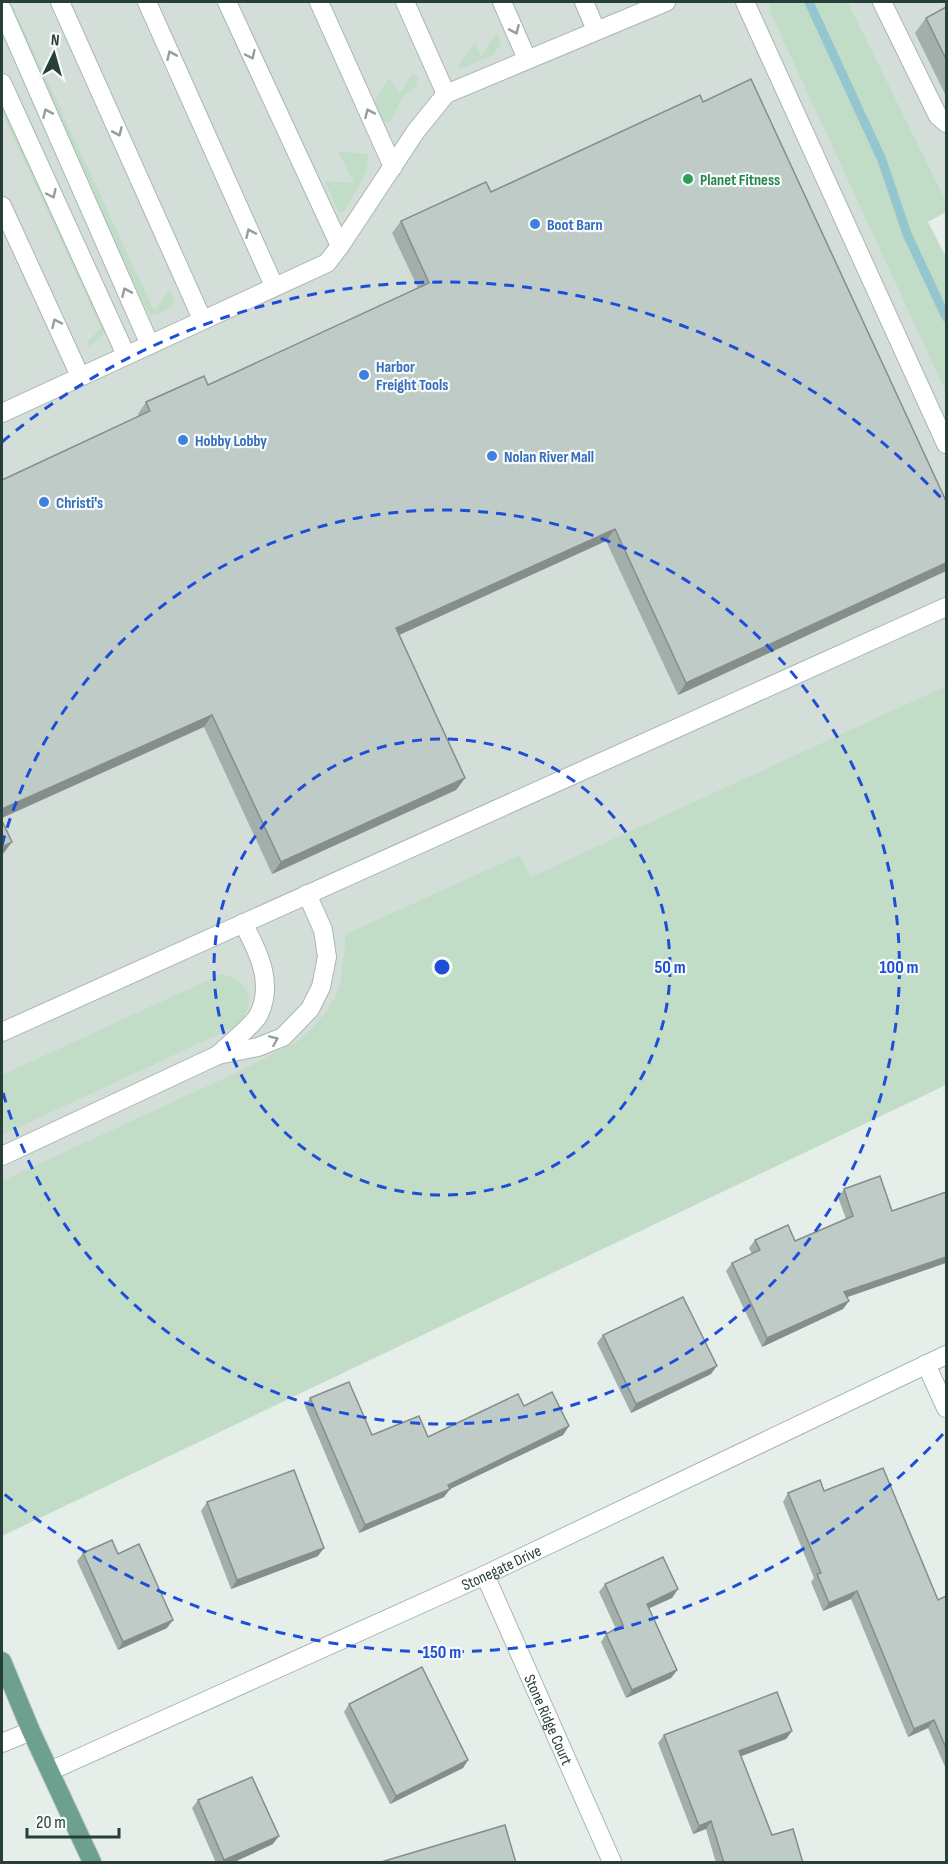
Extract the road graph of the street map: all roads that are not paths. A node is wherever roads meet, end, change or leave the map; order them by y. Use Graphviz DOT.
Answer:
graph roads {
  1 [pos="60,2"];
  2 [pos="147,2"];
  3 [pos="227,2"];
  4 [pos="319,2"];
  5 [pos="405,2"];
  6 [pos="502,2"];
  7 [pos="584,2"];
  8 [pos="666,2"];
  9 [pos="745,2"];
  10 [pos="882,2"];
  11 [pos="2,9"];
  12 [pos="596,30"];
  13 [pos="527,59"];
  14 [pos="2,83"];
  15 [pos="446,94"];
  16 [pos="946,123"];
  17 [pos="393,167"];
  18 [pos="2,206"];
  19 [pos="340,246"];
  20 [pos="274,286"];
  21 [pos="202,319"];
  22 [pos="150,345"];
  23 [pos="126,355"];
  24 [pos="80,376"];
  25 [pos="4,406"];
  26 [pos="946,444"];
  27 [pos="946,607"];
  28 [pos="307,894"];
  29 [pos="243,923"];
  30 [pos="2,1032"];
  31 [pos="218,1055"];
  32 [pos="2,1156"];
  33 [pos="946,1355"];
  34 [pos="926,1364"];
  35 [pos="946,1408"];
  36 [pos="485,1575"];
  37 [pos="2,1661"];
  38 [pos="31,1731"];
  39 [pos="2,1743"];
  40 [pos="50,1771"];
  41 [pos="92,1863"];
  42 [pos="612,1863"];
  1 -- 21 [label="street, one-way"];
  20 -- 2 [label="street, one-way"];
  3 -- 19 [label="street, one-way"];
  17 -- 4 [label="street, one-way"];
  5 -- 15 [label="street"];
  6 -- 13 [label="street, one-way"];
  7 -- 12 [label="street"];
  8 -- 12 [label="street"];
  9 -- 26 [label="street"];
  10 -- 16 [label="street"];
  22 -- 11 [label="street, one-way"];
  12 -- 13 [label="street"];
  13 -- 15 [label="street"];
  14 -- 23 [label="street, one-way"];
  15 -- 17 [label="street"];
  17 -- 19 [label="street"];
  24 -- 18 [label="street, one-way"];
  19 -- 20 [label="street"];
  20 -- 21 [label="street"];
  21 -- 22 [label="street"];
  22 -- 23 [label="street"];
  23 -- 24 [label="street"];
  24 -- 25 [label="street"];
  27 -- 28 [label="street"];
  28 -- 29 [label="street"];
  31 -- 28 [label="street, one-way"];
  29 -- 30 [label="street"];
  29 -- 31 [label="street"];
  31 -- 32 [label="street"];
  33 -- 34 [label="street, Stonegate Drive"];
  34 -- 35 [label="street"];
  34 -- 36 [label="street, Stonegate Drive"];
  36 -- 40 [label="street, Stonegate Drive"];
  36 -- 42 [label="street, Stone Ridge Court"];
  37 -- 38 [label="main road"];
  38 -- 39 [label="street"];
  38 -- 40 [label="main road"];
  40 -- 41 [label="main road"];
}
